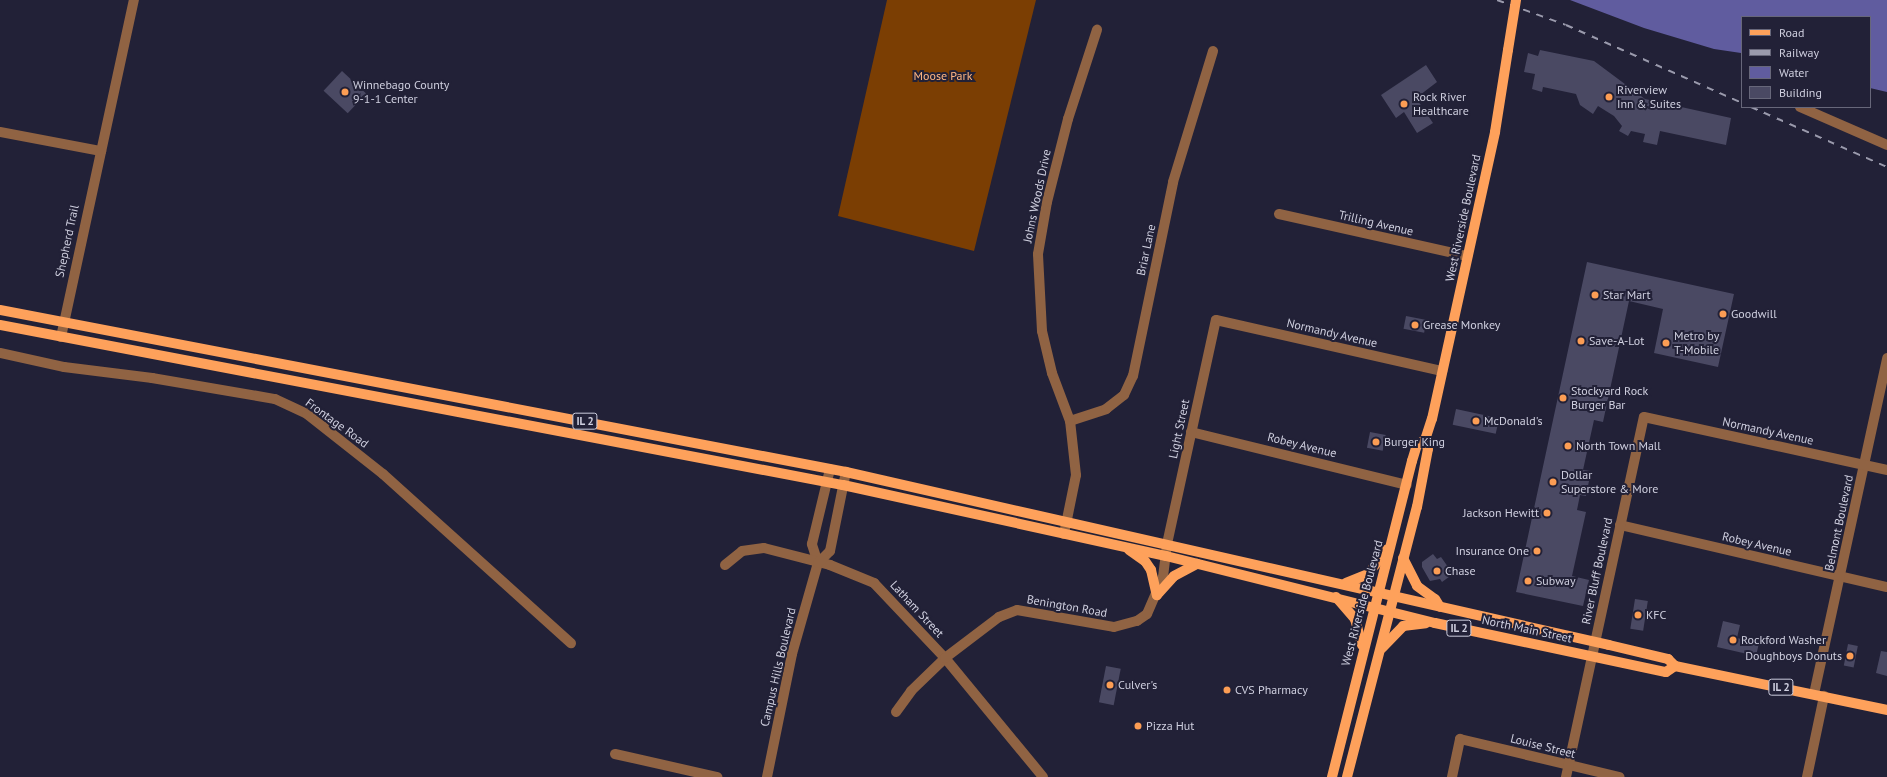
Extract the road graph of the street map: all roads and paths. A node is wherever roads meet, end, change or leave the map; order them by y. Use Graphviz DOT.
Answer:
graph roads {
  1 [pos="134,0"];
  2 [pos="1516,0"];
  3 [pos="1097,30"];
  4 [pos="1213,51"];
  5 [pos="1802,108"];
  6 [pos="0,132"];
  7 [pos="1887,145"];
  8 [pos="101,151"];
  9 [pos="1279,214"];
  10 [pos="1468,256"];
  11 [pos="0,310"];
  12 [pos="1216,320"];
  13 [pos="63,322"];
  14 [pos="0,325"];
  15 [pos="61,337"];
  16 [pos="0,353"];
  17 [pos="1887,358"];
  18 [pos="1442,371"];
  19 [pos="1644,417"];
  20 [pos="1070,421"];
  21 [pos="1191,432"];
  22 [pos="1425,440"];
  23 [pos="1864,465"];
  24 [pos="830,469"];
  25 [pos="1887,470"];
  26 [pos="846,472"];
  27 [pos="827,482"];
  28 [pos="843,485"];
  29 [pos="1407,485"];
  30 [pos="1066,520"];
  31 [pos="1620,525"];
  32 [pos="1064,534"];
  33 [pos="1167,544"];
  34 [pos="1392,544"];
  35 [pos="1124,547"];
  36 [pos="1166,556"];
  37 [pos="1404,558"];
  38 [pos="818,563"];
  39 [pos="1198,564"];
  40 [pos="725,565"];
  41 [pos="1840,576"];
  42 [pos="1346,583"];
  43 [pos="1887,587"];
  44 [pos="1378,591"];
  45 [pos="1157,595"];
  46 [pos="1394,595"];
  47 [pos="1336,597"];
  48 [pos="1440,607"];
  49 [pos="1374,608"];
  50 [pos="1389,612"];
  51 [pos="1435,623"];
  52 [pos="1595,642"];
  53 [pos="571,643"];
  54 [pos="1362,649"];
  55 [pos="1380,651"];
  56 [pos="1592,656"];
  57 [pos="945,658"];
  58 [pos="1675,666"];
  59 [pos="1814,694"];
  60 [pos="1824,696"];
  61 [pos="1887,710"];
  62 [pos="896,712"];
  63 [pos="615,754"];
  64 [pos="1568,766"];
  65 [pos="717,777"];
  66 [pos="767,777"];
  67 [pos="1043,777"];
  68 [pos="1332,777"];
  69 [pos="1347,777"];
  70 [pos="1452,777"];
  71 [pos="1566,777"];
  72 [pos="1620,777"];
  73 [pos="1807,777"];
  1 -- 8 [label="street, Shepherd Trail"];
  2 -- 10 [label="main road, West Riverside Boulevard, bridge"];
  3 -- 20 [label="street, Johns Woods Drive"];
  4 -- 20 [label="street, Briar Lane"];
  5 -- 7 [label="street"];
  6 -- 8 [label="street"];
  8 -- 13 [label="street, Shepherd Trail"];
  9 -- 10 [label="street, Trilling Avenue"];
  10 -- 18 [label="main road, West Riverside Boulevard"];
  11 -- 13 [label="main road, IL 2"];
  12 -- 18 [label="street, Normandy Avenue"];
  12 -- 21 [label="street, Light Street"];
  13 -- 15 [label="street, Shepherd Trail"];
  13 -- 24 [label="main road, IL 2"];
  14 -- 15 [label="main road, IL 2"];
  15 -- 27 [label="main road, IL 2"];
  16 -- 53 [label="street, Frontage Road"];
  17 -- 23 [label="street, Belmont Boulevard"];
  18 -- 22 [label="main road, West Riverside Boulevard"];
  19 -- 23 [label="street, Normandy Avenue"];
  19 -- 31 [label="street, River Bluff Boulevard"];
  20 -- 30 [label="street, Johns Woods Drive"];
  21 -- 29 [label="street, Robey Avenue"];
  21 -- 33 [label="street, Light Street"];
  22 -- 29 [label="main road, West Riverside Boulevard"];
  22 -- 37 [label="main road, West Riverside Boulevard"];
  23 -- 25 [label="street, Normandy Avenue"];
  23 -- 41 [label="street, Belmont Boulevard"];
  24 -- 26 [label="main road, IL 2"];
  24 -- 27 [label="street"];
  26 -- 28 [label="street, Campus Hills Boulevard"];
  26 -- 30 [label="main road, IL 2"];
  27 -- 28 [label="main road, IL 2"];
  27 -- 38 [label="street"];
  28 -- 32 [label="main road, IL 2"];
  28 -- 38 [label="street, Campus Hills Boulevard"];
  29 -- 34 [label="main road, West Riverside Boulevard"];
  30 -- 32 [label="street, Johns Woods Drive"];
  30 -- 33 [label="main road, IL 2"];
  31 -- 41 [label="street, Robey Avenue"];
  31 -- 52 [label="street, River Bluff Boulevard"];
  32 -- 35 [label="main road, IL 2"];
  33 -- 36 [label="street, Benington Road"];
  33 -- 42 [label="main road, IL 2"];
  34 -- 42 [label="main road"];
  34 -- 44 [label="main road, West Riverside Boulevard"];
  35 -- 36 [label="main road, IL 2"];
  35 -- 45 [label="main road"];
  36 -- 39 [label="main road, IL 2"];
  36 -- 45 [label="street, Benington Road"];
  37 -- 46 [label="main road, West Riverside Boulevard"];
  37 -- 48 [label="main road"];
  38 -- 40 [label="street, Latham Street"];
  38 -- 57 [label="street, Latham Street"];
  38 -- 66 [label="street, Campus Hills Boulevard"];
  39 -- 45 [label="main road"];
  39 -- 47 [label="main road, IL 2"];
  41 -- 43 [label="street, Robey Avenue"];
  41 -- 59 [label="street, Belmont Boulevard"];
  42 -- 44 [label="main road, IL 2"];
  44 -- 46 [label="main road, North Main Street / IL 2"];
  44 -- 49 [label="main road, West Riverside Boulevard"];
  45 -- 57 [label="street, Benington Road"];
  46 -- 48 [label="main road, North Main Street / IL 2"];
  46 -- 50 [label="main road, West Riverside Boulevard"];
  47 -- 49 [label="main road, IL 2"];
  47 -- 54 [label="main road"];
  48 -- 52 [label="main road, North Main Street / IL 2"];
  49 -- 50 [label="main road, North Main Street / IL 2"];
  49 -- 54 [label="main road, West Riverside Boulevard"];
  50 -- 51 [label="main road, North Main Street / IL 2"];
  50 -- 55 [label="main road, West Riverside Boulevard"];
  51 -- 55 [label="main road"];
  51 -- 56 [label="main road, North Main Street / IL 2"];
  52 -- 56 [label="street, River Bluff Boulevard"];
  52 -- 58 [label="main road, North Main Street / IL 2"];
  54 -- 68 [label="main road, West Riverside Boulevard"];
  55 -- 69 [label="main road, West Riverside Boulevard"];
  56 -- 58 [label="main road, North Main Street / IL 2"];
  56 -- 64 [label="street, River Bluff Boulevard"];
  57 -- 62 [label="street, Benington Road"];
  57 -- 67 [label="street, Latham Street"];
  58 -- 59 [label="main road, North Main Street / IL 2"];
  59 -- 60 [label="main road, North Main Street / IL 2"];
  60 -- 61 [label="main road, North Main Street / IL 2"];
  60 -- 73 [label="street"];
  63 -- 65 [label="street"];
  64 -- 70 [label="street, Louise Street"];
  64 -- 71 [label="street, River Bluff Boulevard"];
  64 -- 72 [label="street, Louise Street"];
}
